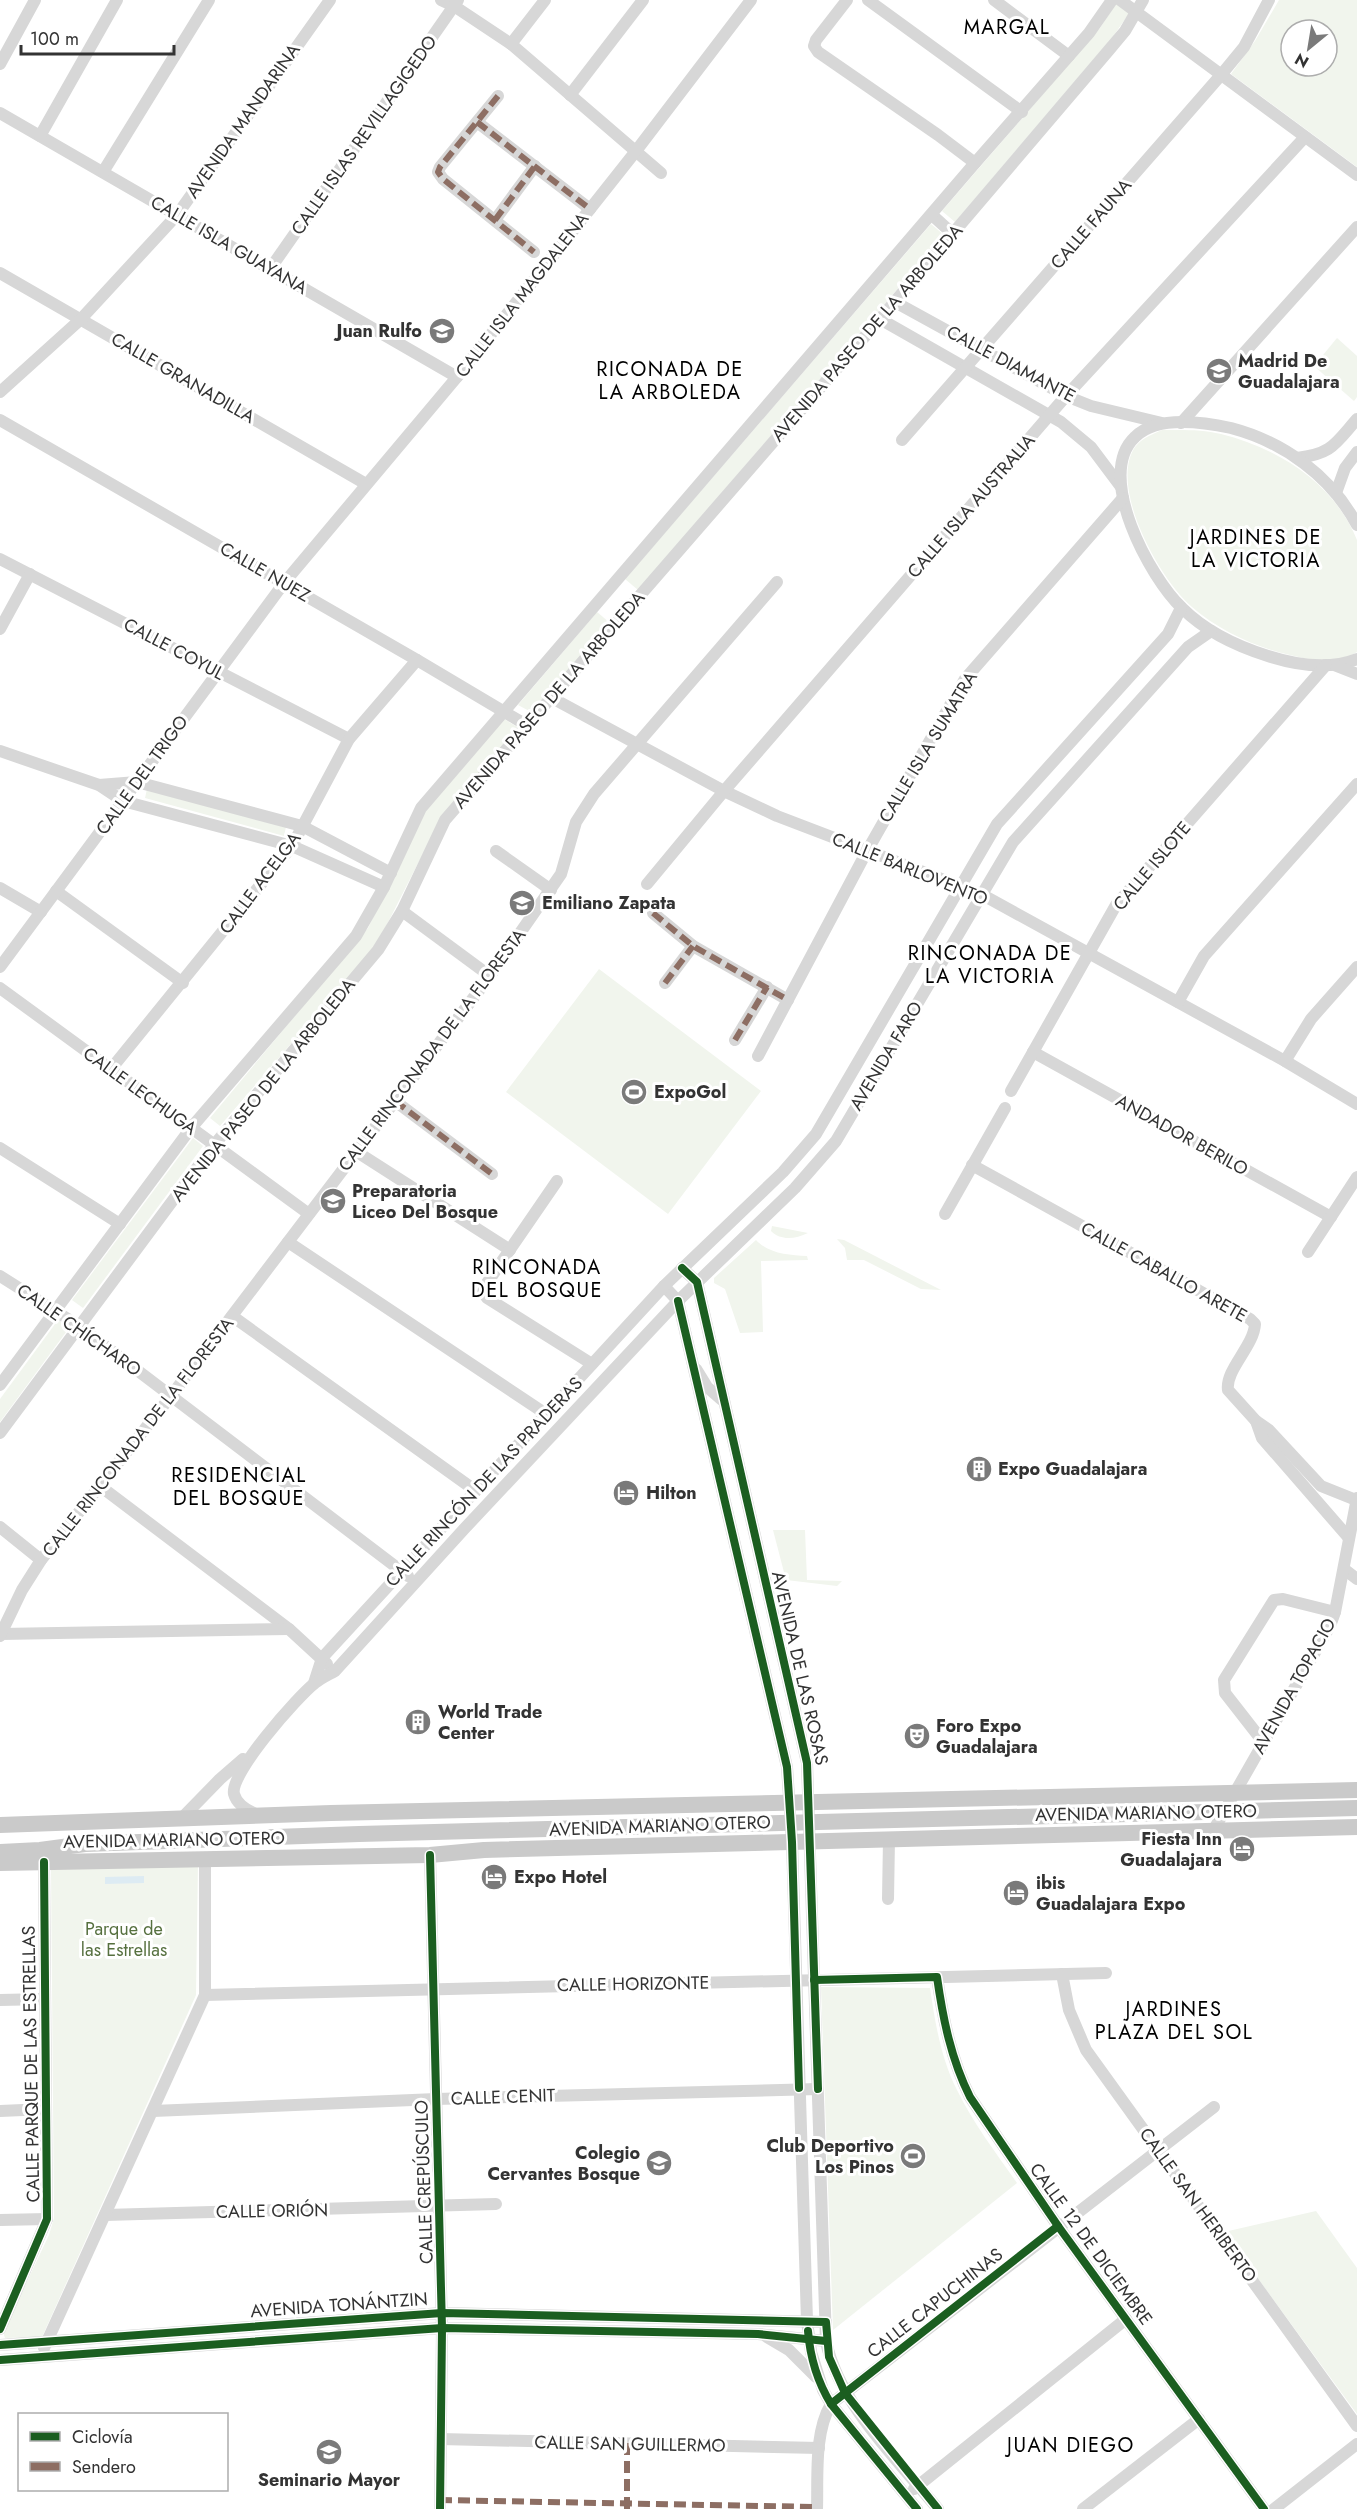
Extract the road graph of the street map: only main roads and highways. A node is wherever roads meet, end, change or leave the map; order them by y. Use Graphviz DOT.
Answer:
graph roads {
  1 [pos="1357,1790"];
  2 [pos="1357,1808"];
  3 [pos="331,1813"];
  4 [pos="0,1825"];
  5 [pos="1357,1827"];
  6 [pos="519,1830"];
  7 [pos="359,1834"];
  8 [pos="0,1840"];
  9 [pos="484,1850"];
  10 [pos="0,1851"];
  11 [pos="41,1851"];
  12 [pos="0,1863"];
  1 -- 3 [label="main road, AVENIDA MARIANO OTERO"];
  2 -- 6 [label="main road, AVENIDA MARIANO OTERO"];
  3 -- 4 [label="main road, AVENIDA MARIANO OTERO"];
  3 -- 6 [label="main road"];
  5 -- 9 [label="main road, AVENIDA MARIANO OTERO"];
  6 -- 7 [label="main road, AVENIDA MARIANO OTERO"];
  7 -- 9 [label="main road"];
  7 -- 11 [label="main road, AVENIDA MARIANO OTERO"];
  8 -- 11 [label="main road, AVENIDA MARIANO OTERO"];
  9 -- 11 [label="main road, AVENIDA MARIANO OTERO"];
  10 -- 11 [label="main road, AVENIDA MARIANO OTERO"];
  11 -- 12 [label="main road, AVENIDA MARIANO OTERO"];
}
